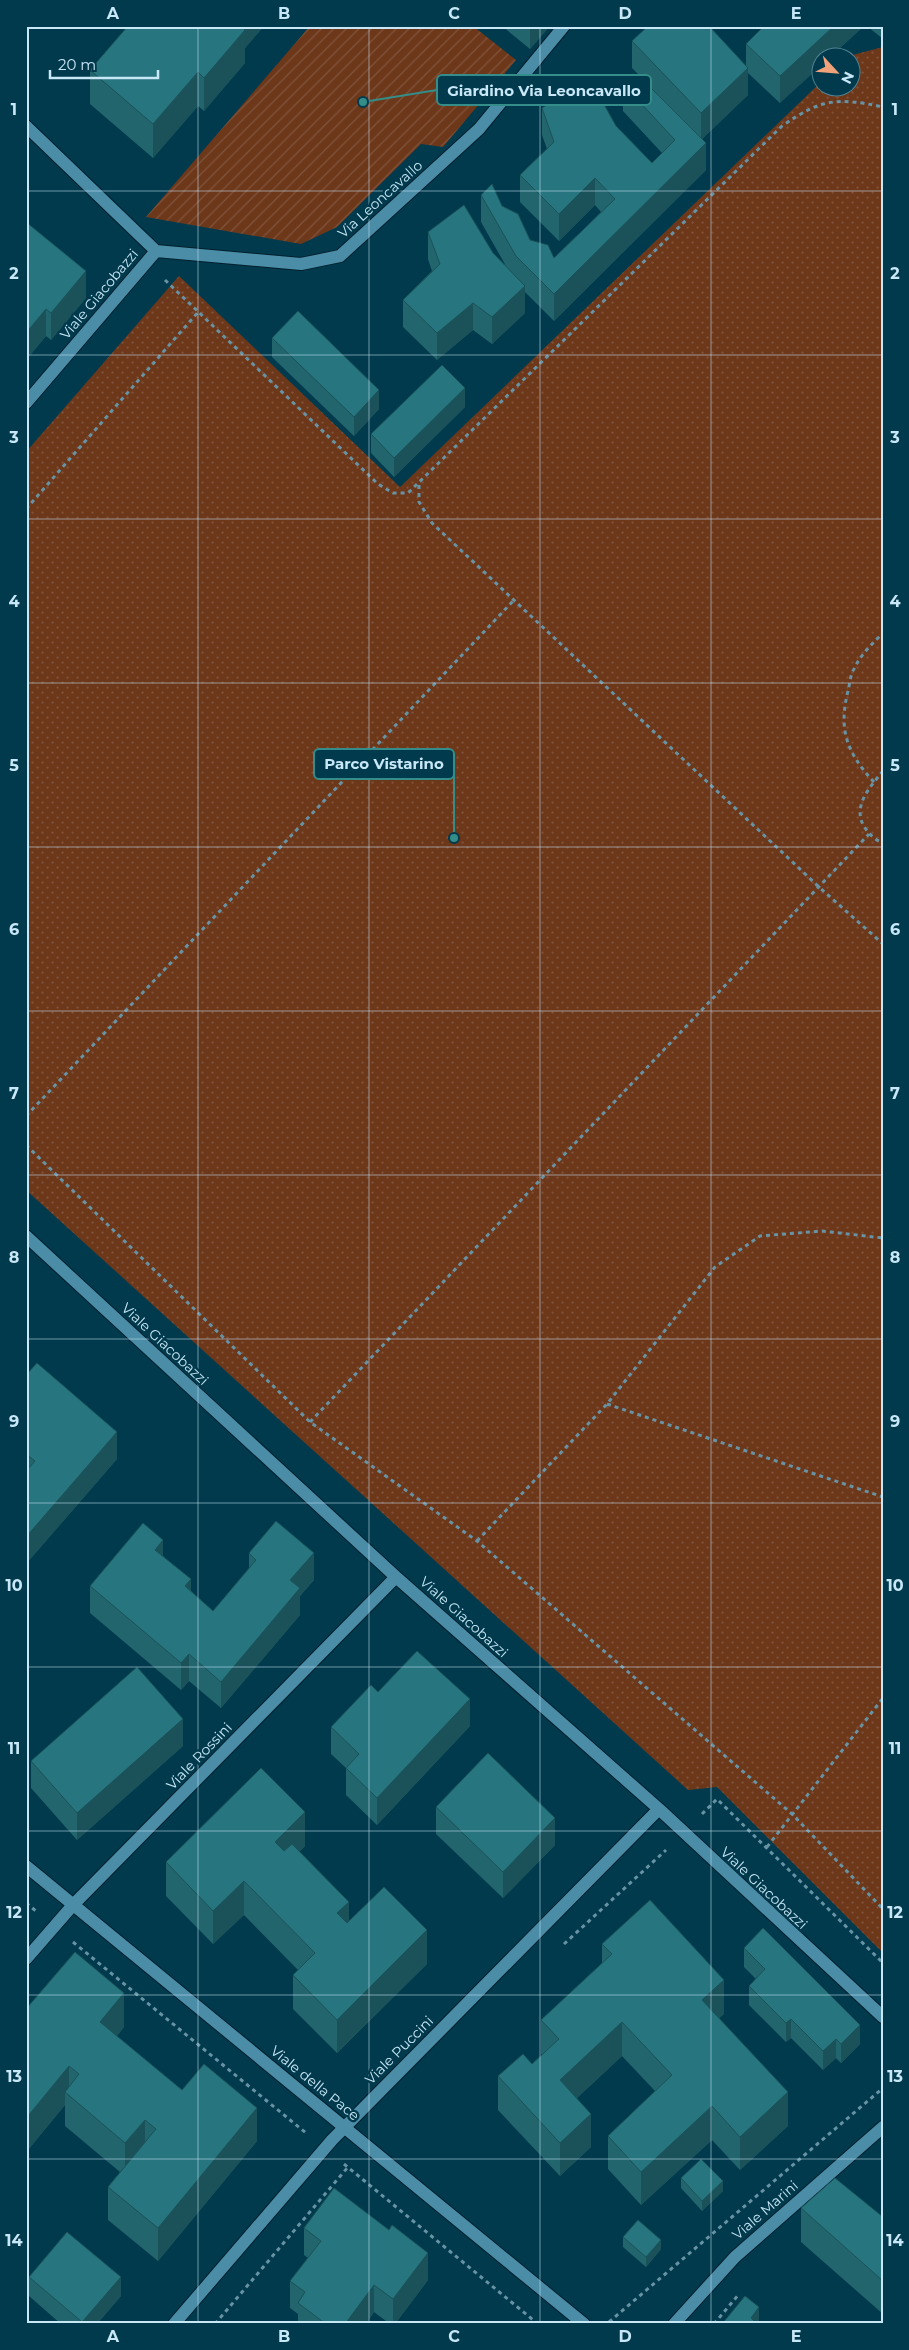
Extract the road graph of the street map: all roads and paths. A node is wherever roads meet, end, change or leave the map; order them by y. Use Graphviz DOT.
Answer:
graph roads {
  1 [pos="564,26"];
  2 [pos="883,107"];
  3 [pos="26,126"];
  4 [pos="156,251"];
  5 [pos="174,287"];
  6 [pos="199,311"];
  7 [pos="26,404"];
  8 [pos="418,484"];
  9 [pos="26,509"];
  10 [pos="514,600"];
  11 [pos="883,632"];
  12 [pos="883,771"];
  13 [pos="874,782"];
  14 [pos="869,834"];
  15 [pos="883,843"];
  16 [pos="819,887"];
  17 [pos="883,944"];
  18 [pos="26,1116"];
  19 [pos="26,1145"];
  20 [pos="26,1236"];
  21 [pos="883,1238"];
  22 [pos="607,1404"];
  23 [pos="310,1422"];
  24 [pos="883,1497"];
  25 [pos="478,1541"];
  26 [pos="396,1577"];
  27 [pos="883,1698"];
  28 [pos="659,1810"];
  29 [pos="792,1814"];
  30 [pos="683,1834"];
  31 [pos="766,1848"];
  32 [pos="26,1866"];
  33 [pos="26,1903"];
  34 [pos="73,1905"];
  35 [pos="883,1909"];
  36 [pos="54,1926"];
  37 [pos="560,1948"];
  38 [pos="26,1959"];
  39 [pos="883,1962"];
  40 [pos="883,2017"];
  41 [pos="883,2088"];
  42 [pos="344,2127"];
  43 [pos="883,2127"];
  44 [pos="324,2148"];
  45 [pos="348,2167"];
  46 [pos="174,2324"];
  47 [pos="215,2324"];
  48 [pos="538,2324"];
  49 [pos="584,2324"];
  50 [pos="607,2324"];
  51 [pos="674,2324"];
  1 -- 4 [label="street, Via Leoncavallo"];
  2 -- 8 [label="path"];
  3 -- 4 [label="street, Viale Giacobazzi"];
  4 -- 7 [label="street, Viale Giacobazzi"];
  5 -- 6 [label="path"];
  6 -- 8 [label="path"];
  6 -- 9 [label="path"];
  8 -- 10 [label="path"];
  10 -- 16 [label="path"];
  10 -- 18 [label="path"];
  11 -- 13 [label="path"];
  12 -- 13 [label="path"];
  13 -- 14 [label="path"];
  14 -- 15 [label="path"];
  14 -- 16 [label="path"];
  16 -- 17 [label="path"];
  16 -- 23 [label="path"];
  19 -- 23 [label="path"];
  20 -- 26 [label="street, Viale Giacobazzi"];
  21 -- 22 [label="path"];
  22 -- 24 [label="path"];
  22 -- 25 [label="path"];
  23 -- 25 [label="path"];
  25 -- 29 [label="path"];
  26 -- 28 [label="street, Viale Giacobazzi"];
  26 -- 34 [label="street, Viale Rossini"];
  27 -- 29 [label="path"];
  28 -- 30 [label="street, Viale Giacobazzi"];
  28 -- 42 [label="street, Viale Puccini"];
  29 -- 31 [label="path"];
  29 -- 35 [label="path"];
  30 -- 31 [label="path"];
  30 -- 37 [label="path"];
  30 -- 40 [label="street, Viale Giacobazzi"];
  31 -- 39 [label="path"];
  32 -- 34 [label="street, Viale della Pace"];
  33 -- 36 [label="path"];
  34 -- 36 [label="street, Viale Rossini"];
  34 -- 42 [label="street, Viale della Pace"];
  36 -- 38 [label="street, Viale Rossini"];
  36 -- 44 [label="path"];
  41 -- 50 [label="path"];
  42 -- 44 [label="street, Viale Puccini"];
  42 -- 49 [label="street, Viale della Pace"];
  43 -- 51 [label="street, Viale Marini"];
  44 -- 45 [label="path"];
  44 -- 46 [label="street, Viale Puccini"];
  45 -- 47 [label="path"];
  45 -- 48 [label="path"];
}
